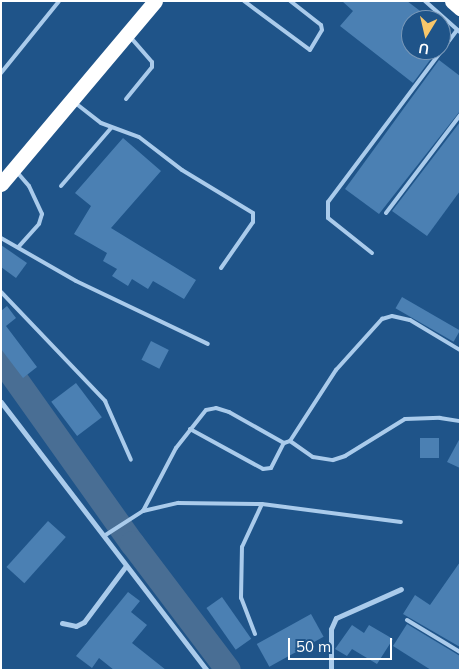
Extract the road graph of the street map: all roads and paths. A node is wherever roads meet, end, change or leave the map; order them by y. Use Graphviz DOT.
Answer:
graph roads {
  1 [pos="59,1"];
  2 [pos="155,1"];
  3 [pos="244,1"];
  4 [pos="290,1"];
  5 [pos="425,1"];
  6 [pos="452,1"];
  7 [pos="460,8"];
  8 [pos="459,31"];
  9 [pos="127,34"];
  10 [pos="1,73"];
  11 [pos="126,99"];
  12 [pos="72,101"];
  13 [pos="460,115"];
  14 [pos="112,128"];
  15 [pos="15,169"];
  16 [pos="1,184"];
  17 [pos="61,186"];
  18 [pos="386,213"];
  19 [pos="1,238"];
  20 [pos="18,247"];
  21 [pos="372,253"];
  22 [pos="220,268"];
  23 [pos="1,292"];
  24 [pos="208,344"];
  25 [pos="460,350"];
  26 [pos="1,402"];
  27 [pos="460,421"];
  28 [pos="190,429"];
  29 [pos="290,440"];
  30 [pos="284,443"];
  31 [pos="131,460"];
  32 [pos="262,504"];
  33 [pos="142,511"];
  34 [pos="400,522"];
  35 [pos="104,536"];
  36 [pos="125,567"];
  37 [pos="401,589"];
  38 [pos="407,620"];
  39 [pos="62,623"];
  40 [pos="255,634"];
  41 [pos="460,652"];
  42 [pos="207,670"];
  43 [pos="331,670"];
  1 -- 10 [label="lane"];
  2 -- 9 [label="highway"];
  3 -- 4 [label="lane"];
  5 -- 8 [label="lane"];
  6 -- 7 [label="highway"];
  8 -- 21 [label="lane"];
  9 -- 11 [label="lane"];
  9 -- 12 [label="highway"];
  12 -- 14 [label="lane"];
  12 -- 15 [label="highway"];
  13 -- 18 [label="lane"];
  14 -- 17 [label="lane"];
  14 -- 22 [label="lane"];
  15 -- 16 [label="highway"];
  15 -- 20 [label="lane"];
  19 -- 20 [label="lane"];
  20 -- 24 [label="lane"];
  23 -- 31 [label="lane"];
  25 -- 29 [label="lane"];
  26 -- 35 [label="street"];
  27 -- 29 [label="lane"];
  28 -- 30 [label="lane"];
  28 -- 30 [label="lane"];
  28 -- 33 [label="lane"];
  29 -- 30 [label="lane"];
  32 -- 33 [label="lane"];
  32 -- 34 [label="lane"];
  32 -- 40 [label="lane"];
  33 -- 35 [label="lane"];
  35 -- 36 [label="street"];
  36 -- 39 [label="street"];
  36 -- 42 [label="street"];
  37 -- 43 [label="street"];
  38 -- 41 [label="lane"];
}
